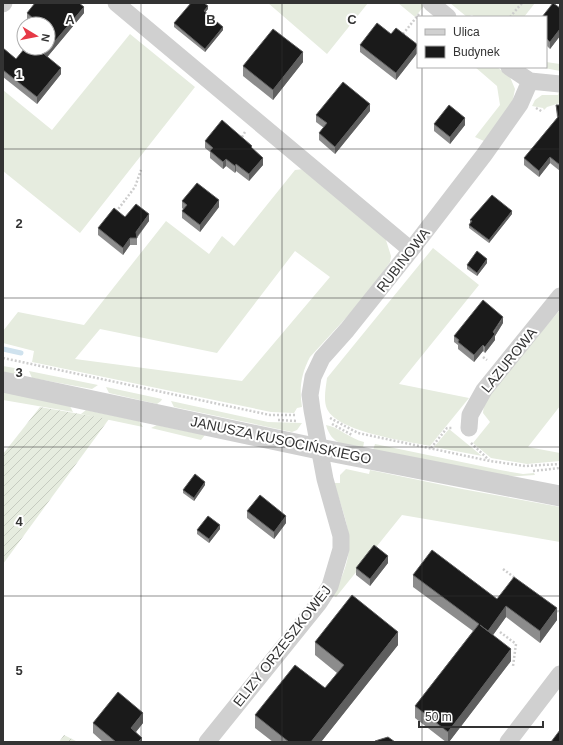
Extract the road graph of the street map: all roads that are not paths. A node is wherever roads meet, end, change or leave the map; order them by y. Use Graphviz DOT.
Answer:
graph roads {
  1 [pos="116,3"];
  2 [pos="426,8"];
  3 [pos="446,16"];
  4 [pos="510,68"];
  5 [pos="530,81"];
  6 [pos="560,84"];
  7 [pos="411,250"];
  8 [pos="560,296"];
  9 [pos="3,382"];
  10 [pos="469,428"];
  11 [pos="319,449"];
  12 [pos="560,496"];
  13 [pos="560,674"];
  14 [pos="207,742"];
  15 [pos="508,742"];
  1 -- 7 [label="street"];
  2 -- 3 [label="street"];
  4 -- 5 [label="street"];
  5 -- 6 [label="street"];
  5 -- 7 [label="street, RUBINOWA"];
  7 -- 11 [label="street, RUBINOWA"];
  8 -- 10 [label="street, LAZUROWA"];
  9 -- 11 [label="street, JANUSZA KUSOCIŃSKIEGO"];
  11 -- 12 [label="street, JANUSZA KUSOCIŃSKIEGO"];
  11 -- 14 [label="street, ELIZY ORZESZKOWEJ"];
  13 -- 15 [label="street"];
}
